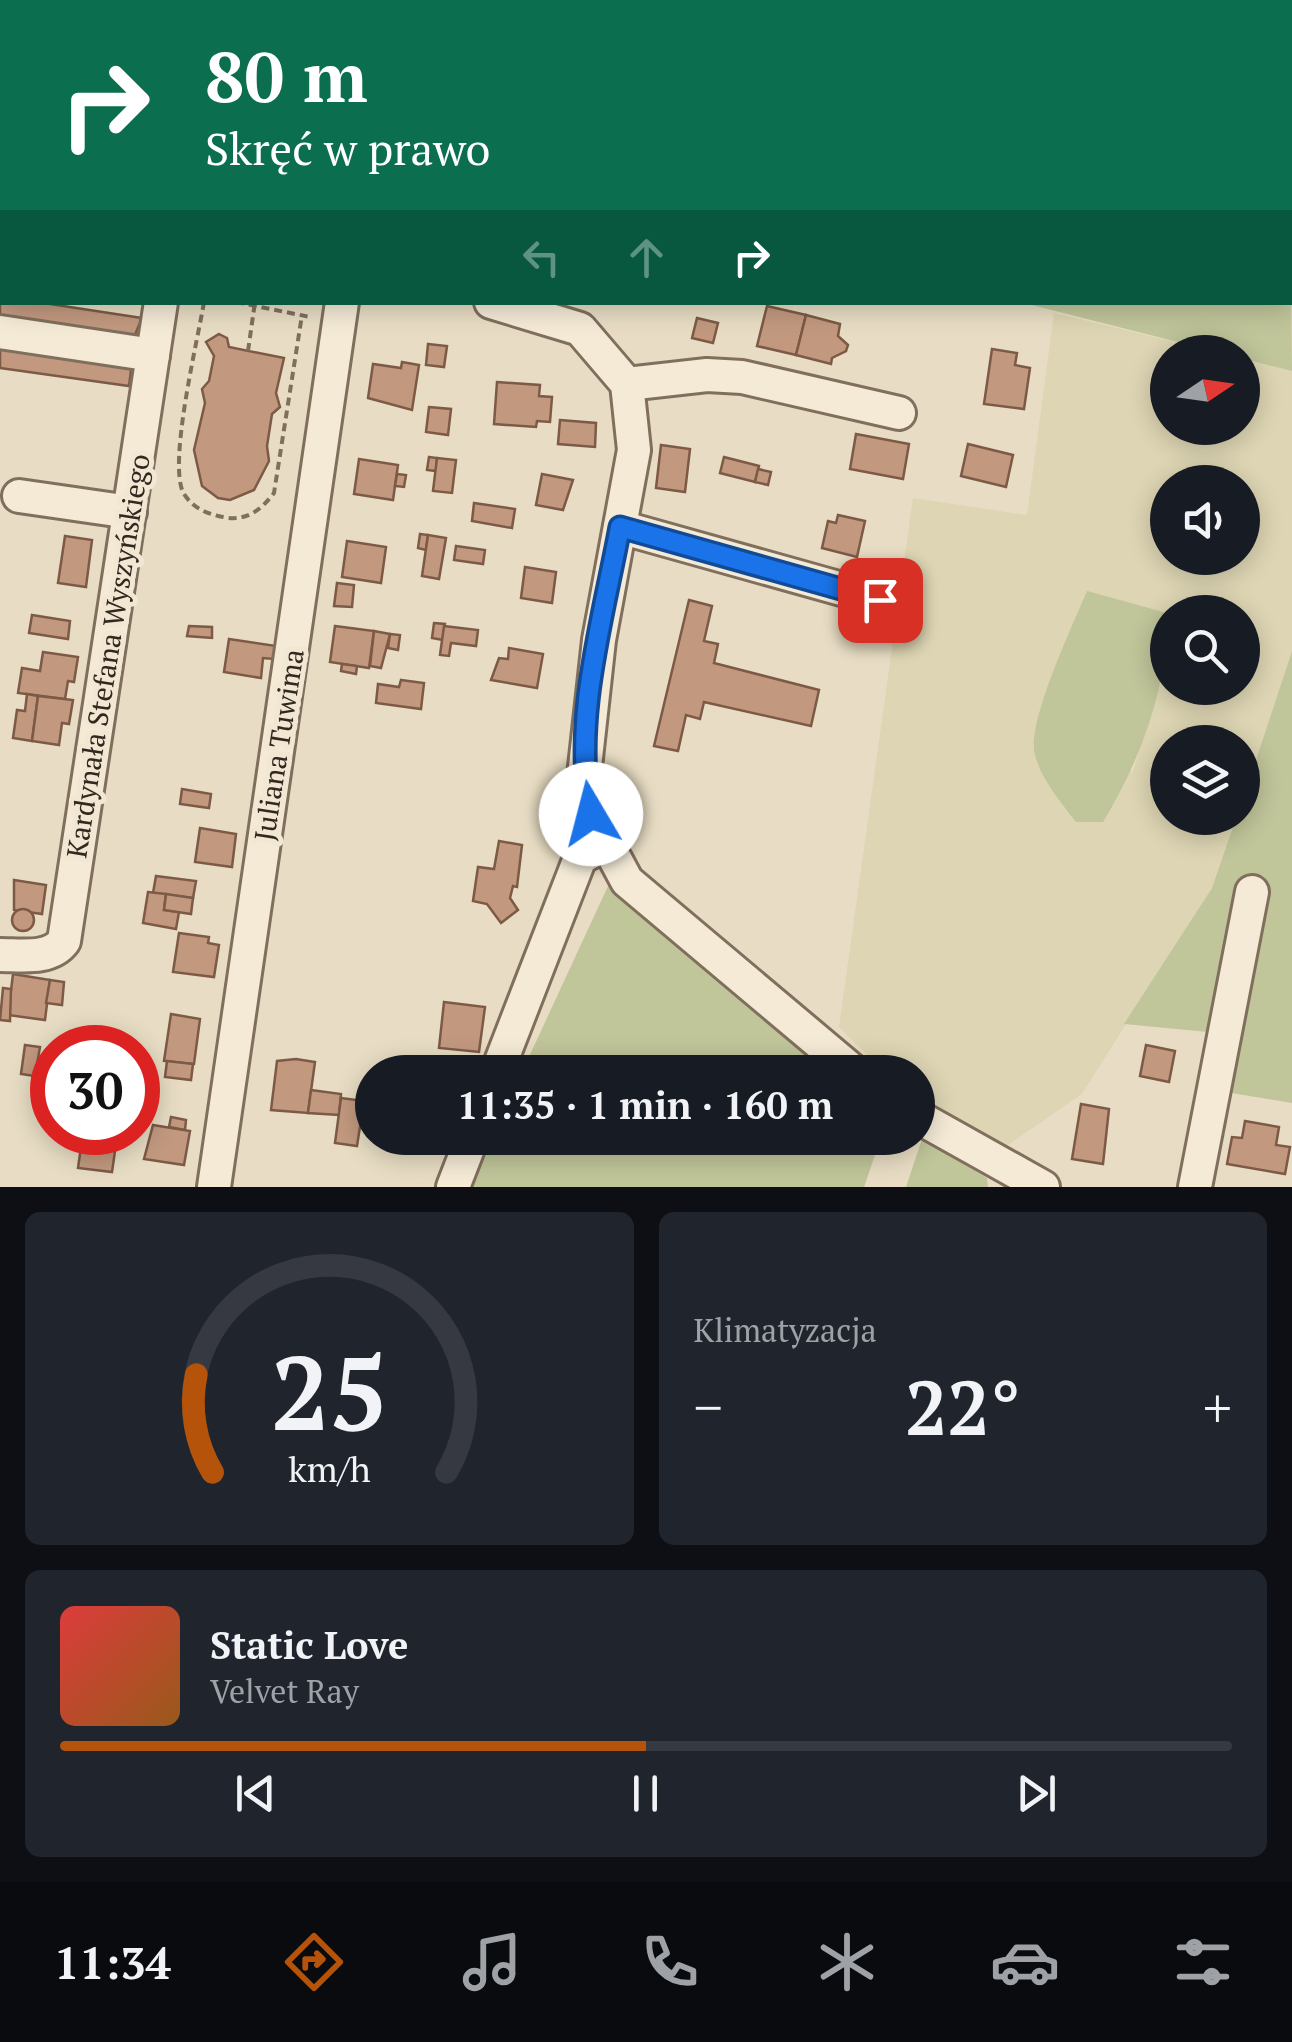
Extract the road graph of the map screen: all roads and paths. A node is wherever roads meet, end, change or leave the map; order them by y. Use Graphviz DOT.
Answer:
graph roads {
  1 [pos="161,305"];
  2 [pos="203,305"];
  3 [pos="255,305"];
  4 [pos="259,305"];
  5 [pos="342,305"];
  6 [pos="511,305"];
  7 [pos="538,309"];
  8 [pos="0,332"];
  9 [pos="248,350"];
  10 [pos="153,356"];
  11 [pos="628,384"];
  12 [pos="899,413"];
  13 [pos="19,496"];
  14 [pos="130,512"];
  15 [pos="224,518"];
  16 [pos="620,527"];
  17 [pos="222,529"];
  18 [pos="880,600"];
  19 [pos="605,844"];
  20 [pos="1252,892"];
  21 [pos="0,955"];
  22 [pos="504,1055"];
  23 [pos="834,1055"];
  24 [pos="935,1127"];
  25 [pos="465,1155"];
  26 [pos="214,1187"];
  27 [pos="452,1187"];
  28 [pos="1043,1187"];
  29 [pos="1195,1187"];
  1 -- 10 [label="street, Kardynała Stefana Wyszyńskiego"];
  2 -- 15 [label="path"];
  3 -- 9 [label="path"];
  4 -- 15 [label="path"];
  5 -- 26 [label="street, Juliana Tuwima"];
  6 -- 7 [label="street"];
  7 -- 11 [label="street"];
  8 -- 10 [label="street"];
  10 -- 14 [label="street, Kardynała Stefana Wyszyńskiego"];
  11 -- 12 [label="street"];
  11 -- 16 [label="street"];
  13 -- 14 [label="street"];
  14 -- 21 [label="street, Kardynała Stefana Wyszyńskiego"];
  15 -- 17 [label="path"];
  16 -- 18 [label="street"];
  16 -- 19 [label="street"];
  19 -- 22 [label="street"];
  19 -- 23 [label="street"];
  20 -- 29 [label="street"];
  24 -- 28 [label="street"];
  25 -- 27 [label="street"];
}
